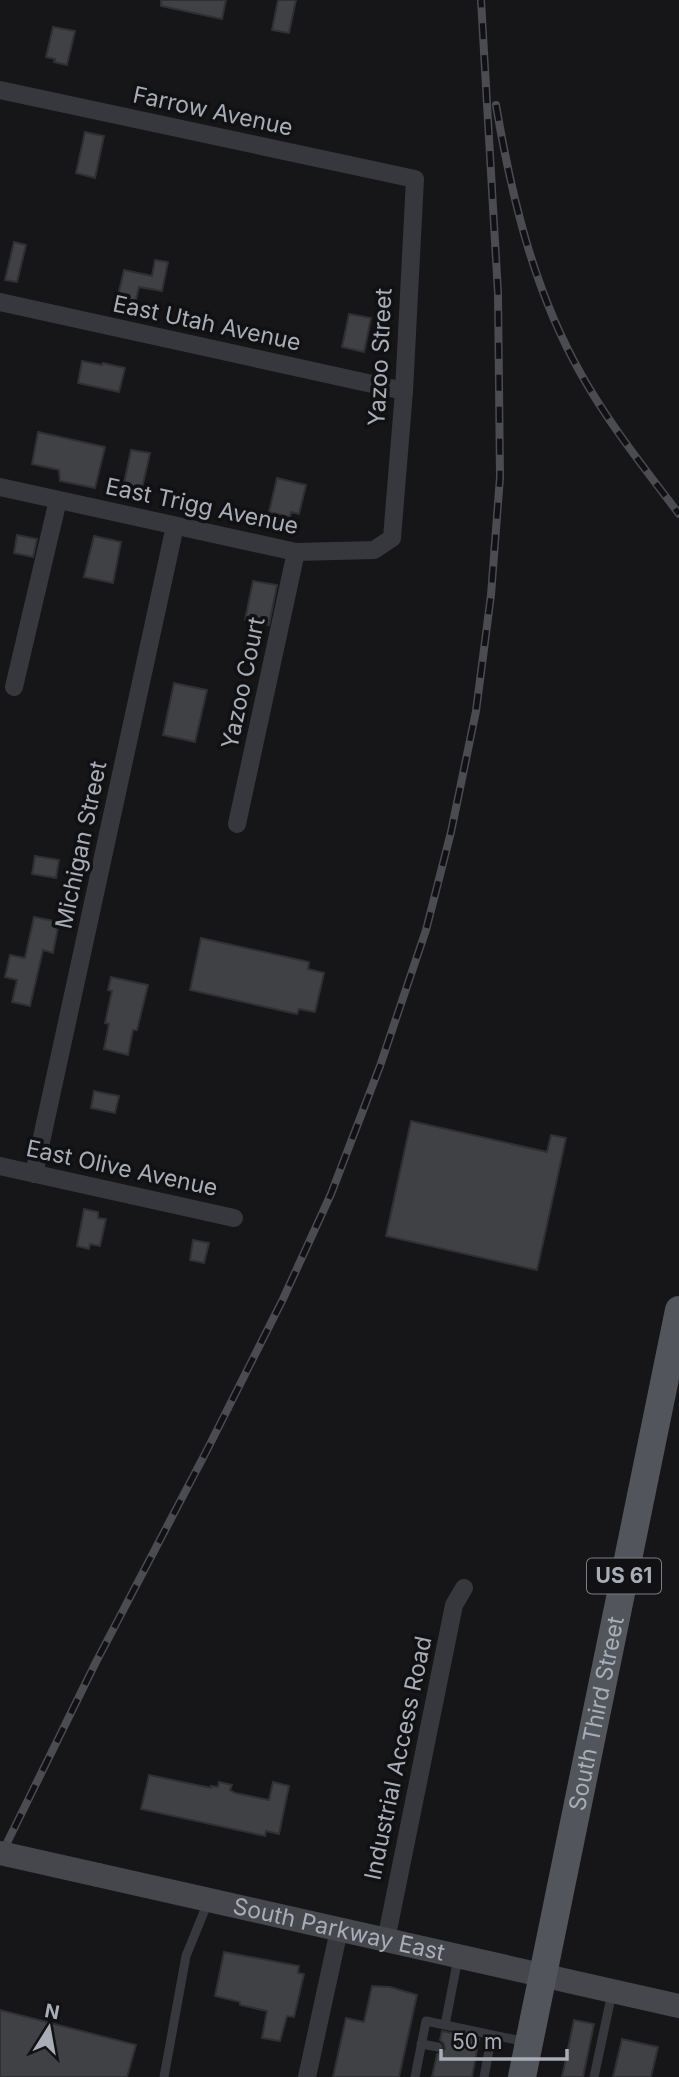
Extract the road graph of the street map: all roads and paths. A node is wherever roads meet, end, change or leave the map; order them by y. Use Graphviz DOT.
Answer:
graph roads {
  1 [pos="0,90"];
  2 [pos="415,179"];
  3 [pos="0,302"];
  4 [pos="404,391"];
  5 [pos="0,487"];
  6 [pos="58,500"];
  7 [pos="175,526"];
  8 [pos="392,538"];
  9 [pos="296,552"];
  10 [pos="14,687"];
  11 [pos="237,824"];
  12 [pos="0,1167"];
  13 [pos="34,1174"];
  14 [pos="234,1218"];
  15 [pos="679,1310"];
  16 [pos="464,1588"];
  17 [pos="0,1853"];
  18 [pos="209,1901"];
  19 [pos="339,1930"];
  20 [pos="386,1940"];
  21 [pos="458,1956"];
  22 [pos="542,1975"];
  23 [pos="612,1991"];
  24 [pos="678,2006"];
  25 [pos="445,2025"];
  26 [pos="492,2035"];
  27 [pos="529,2042"];
  28 [pos="421,2044"];
  29 [pos="438,2047"];
  30 [pos="476,2055"];
  31 [pos="488,2057"];
  32 [pos="164,2077"];
  33 [pos="307,2077"];
  34 [pos="415,2077"];
  35 [pos="484,2077"];
  36 [pos="522,2077"];
  37 [pos="594,2077"];
  1 -- 2 [label="street, Farrow Avenue"];
  2 -- 4 [label="street, Yazoo Street"];
  3 -- 4 [label="street, East Utah Avenue"];
  4 -- 8 [label="street, Yazoo Street"];
  5 -- 6 [label="street, East Trigg Avenue"];
  6 -- 7 [label="street, East Trigg Avenue"];
  6 -- 10 [label="street"];
  7 -- 9 [label="street, East Trigg Avenue"];
  7 -- 13 [label="street, Michigan Street"];
  8 -- 9 [label="street, East Trigg Avenue"];
  9 -- 11 [label="street, Yazoo Court"];
  12 -- 13 [label="street, East Olive Avenue"];
  13 -- 14 [label="street, East Olive Avenue"];
  15 -- 22 [label="main road, South Third Street / US 61"];
  16 -- 20 [label="street, Industrial Access Road"];
  17 -- 18 [label="main road, South Parkway East, bridge"];
  18 -- 19 [label="main road, South Parkway East"];
  18 -- 32 [label="lane"];
  19 -- 20 [label="main road, South Parkway East"];
  19 -- 33 [label="street"];
  20 -- 21 [label="main road, South Parkway East"];
  21 -- 22 [label="main road, South Parkway East"];
  21 -- 25 [label="lane"];
  22 -- 23 [label="main road, South Parkway East"];
  22 -- 27 [label="main road, South Third Street / US 61"];
  23 -- 24 [label="main road, South Parkway East"];
  23 -- 37 [label="lane"];
  25 -- 26 [label="lane"];
  25 -- 28 [label="lane"];
  26 -- 27 [label="lane"];
  26 -- 31 [label="lane"];
  27 -- 36 [label="main road, South Third Street / US 61"];
  28 -- 29 [label="lane"];
  28 -- 34 [label="lane"];
  30 -- 31 [label="lane"];
  31 -- 35 [label="lane"];
}
